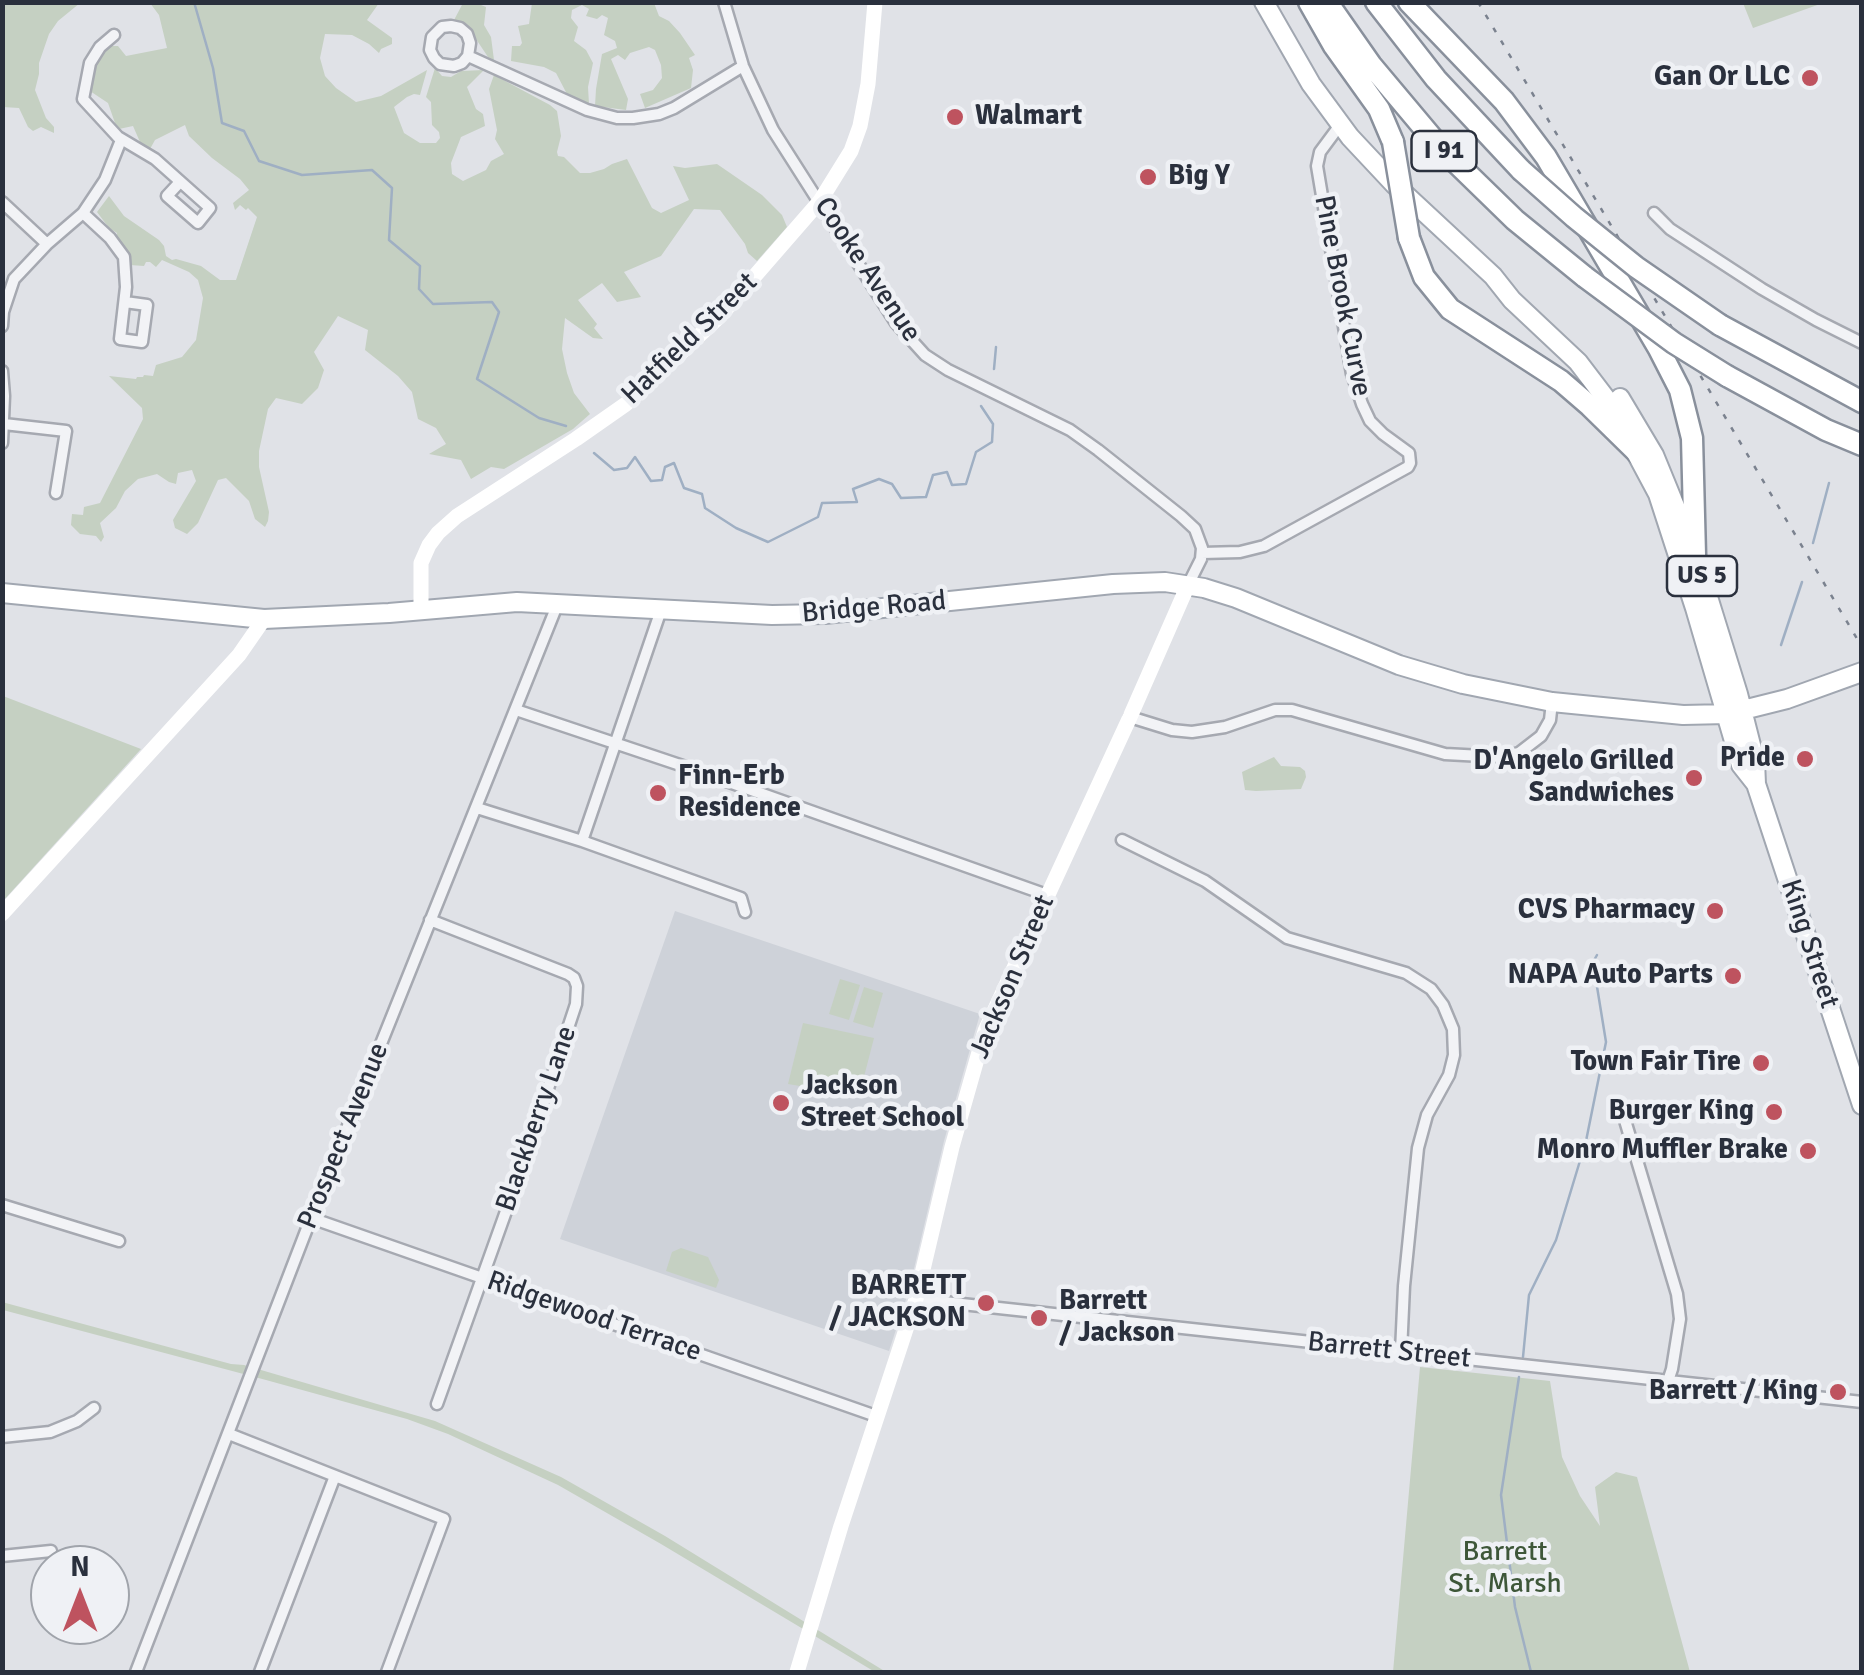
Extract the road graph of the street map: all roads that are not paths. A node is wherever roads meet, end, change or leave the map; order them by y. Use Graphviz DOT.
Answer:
graph roads {
  1 [pos="724,2"];
  2 [pos="874,2"];
  3 [pos="1264,2"];
  4 [pos="1308,2"];
  5 [pos="1327,2"];
  6 [pos="1376,2"];
  7 [pos="1409,2"];
  8 [pos="114,35"];
  9 [pos="468,56"];
  10 [pos="743,66"];
  11 [pos="1340,125"];
  12 [pos="120,140"];
  13 [pos="180,182"];
  14 [pos="820,201"];
  15 [pos="2,202"];
  16 [pos="83,213"];
  17 [pos="1654,213"];
  18 [pos="47,244"];
  19 [pos="1494,276"];
  20 [pos="125,302"];
  21 [pos="2,326"];
  22 [pos="1862,343"];
  23 [pos="2,371"];
  24 [pos="1862,402"];
  25 [pos="4,424"];
  26 [pos="2,443"];
  27 [pos="1862,446"];
  28 [pos="1638,453"];
  29 [pos="56,493"];
  30 [pos="1202,553"];
  31 [pos="1696,555"];
  32 [pos="1188,585"];
  33 [pos="2,593"];
  34 [pos="559,602"];
  35 [pos="420,609"];
  36 [pos="660,610"];
  37 [pos="264,619"];
  38 [pos="1862,672"];
  39 [pos="1552,702"];
  40 [pos="516,710"];
  41 [pos="1735,713"];
  42 [pos="1130,717"];
  43 [pos="615,744"];
  44 [pos="477,808"];
  45 [pos="1122,840"];
  46 [pos="582,842"];
  47 [pos="1047,896"];
  48 [pos="745,912"];
  49 [pos="2,914"];
  50 [pos="430,920"];
  51 [pos="1862,1105"];
  52 [pos="1624,1117"];
  53 [pos="2,1204"];
  54 [pos="311,1218"];
  55 [pos="119,1241"];
  56 [pos="481,1278"];
  57 [pos="916,1300"];
  58 [pos="1401,1352"];
  59 [pos="1668,1381"];
  60 [pos="1862,1402"];
  61 [pos="436,1404"];
  62 [pos="94,1408"];
  63 [pos="876,1416"];
  64 [pos="229,1434"];
  65 [pos="2,1437"];
  66 [pos="335,1476"];
  67 [pos="30,1553"];
  68 [pos="2,1556"];
  69 [pos="136,1672"];
  70 [pos="260,1672"];
  71 [pos="387,1672"];
  72 [pos="797,1672"];
  1 -- 10 [label="street, Cooke Avenue"];
  2 -- 14 [label="street, Hatfield Street"];
  3 -- 11 [label="main road, US 5"];
  4 -- 28 [label="highway, bridge"];
  5 -- 27 [label="highway, I 91, bridge"];
  6 -- 24 [label="highway, I 91, bridge"];
  7 -- 31 [label="highway"];
  8 -- 12 [label="street"];
  9 -- 9 [label="street"];
  9 -- 10 [label="street"];
  10 -- 14 [label="street, Cooke Avenue"];
  11 -- 19 [label="main road, US 5"];
  11 -- 30 [label="street, Pine Brook Curve"];
  12 -- 13 [label="street"];
  12 -- 16 [label="street"];
  14 -- 30 [label="street, Cooke Avenue"];
  14 -- 35 [label="street, Hatfield Street"];
  15 -- 18 [label="street"];
  16 -- 18 [label="street"];
  16 -- 20 [label="street"];
  17 -- 22 [label="street"];
  18 -- 21 [label="street"];
  19 -- 28 [label="main road, US 5"];
  19 -- 31 [label="main road, US 5"];
  23 -- 25 [label="street"];
  25 -- 26 [label="street"];
  25 -- 29 [label="street"];
  28 -- 41 [label="main road, US 5"];
  30 -- 32 [label="street"];
  31 -- 41 [label="main road, US 5"];
  32 -- 36 [label="main road, Bridge Road"];
  32 -- 39 [label="main road, Bridge Road"];
  32 -- 42 [label="street, Jackson Street"];
  33 -- 37 [label="main road, Bridge Road"];
  34 -- 35 [label="main road, Bridge Road"];
  34 -- 36 [label="main road, Bridge Road"];
  34 -- 40 [label="street, Prospect Avenue"];
  35 -- 37 [label="main road, Bridge Road"];
  36 -- 43 [label="street"];
  37 -- 49 [label="street"];
  38 -- 41 [label="main road, Bridge Road"];
  39 -- 41 [label="main road, Bridge Road"];
  39 -- 42 [label="street"];
  40 -- 43 [label="street"];
  40 -- 44 [label="street, Prospect Avenue"];
  41 -- 51 [label="main road, King Street / US 5"];
  42 -- 47 [label="street, Jackson Street"];
  43 -- 46 [label="street"];
  43 -- 47 [label="street"];
  44 -- 46 [label="street"];
  44 -- 50 [label="street, Prospect Avenue"];
  45 -- 58 [label="street"];
  46 -- 48 [label="street"];
  47 -- 57 [label="street, Jackson Street"];
  50 -- 54 [label="street, Prospect Avenue"];
  50 -- 56 [label="street, Blackberry Lane"];
  52 -- 59 [label="street"];
  53 -- 55 [label="street"];
  54 -- 56 [label="street, Ridgewood Terrace"];
  54 -- 64 [label="street, Prospect Avenue"];
  56 -- 61 [label="street, Blackberry Lane"];
  56 -- 63 [label="street, Ridgewood Terrace"];
  57 -- 58 [label="street, Barrett Street"];
  57 -- 63 [label="street, Jackson Street"];
  58 -- 59 [label="street, Barrett Street"];
  59 -- 60 [label="street, Barrett Street"];
  62 -- 65 [label="street"];
  63 -- 72 [label="street, Jackson Street"];
  64 -- 66 [label="street"];
  64 -- 69 [label="street, Prospect Avenue"];
  66 -- 70 [label="street"];
  66 -- 71 [label="street"];
  67 -- 68 [label="street"];
}
